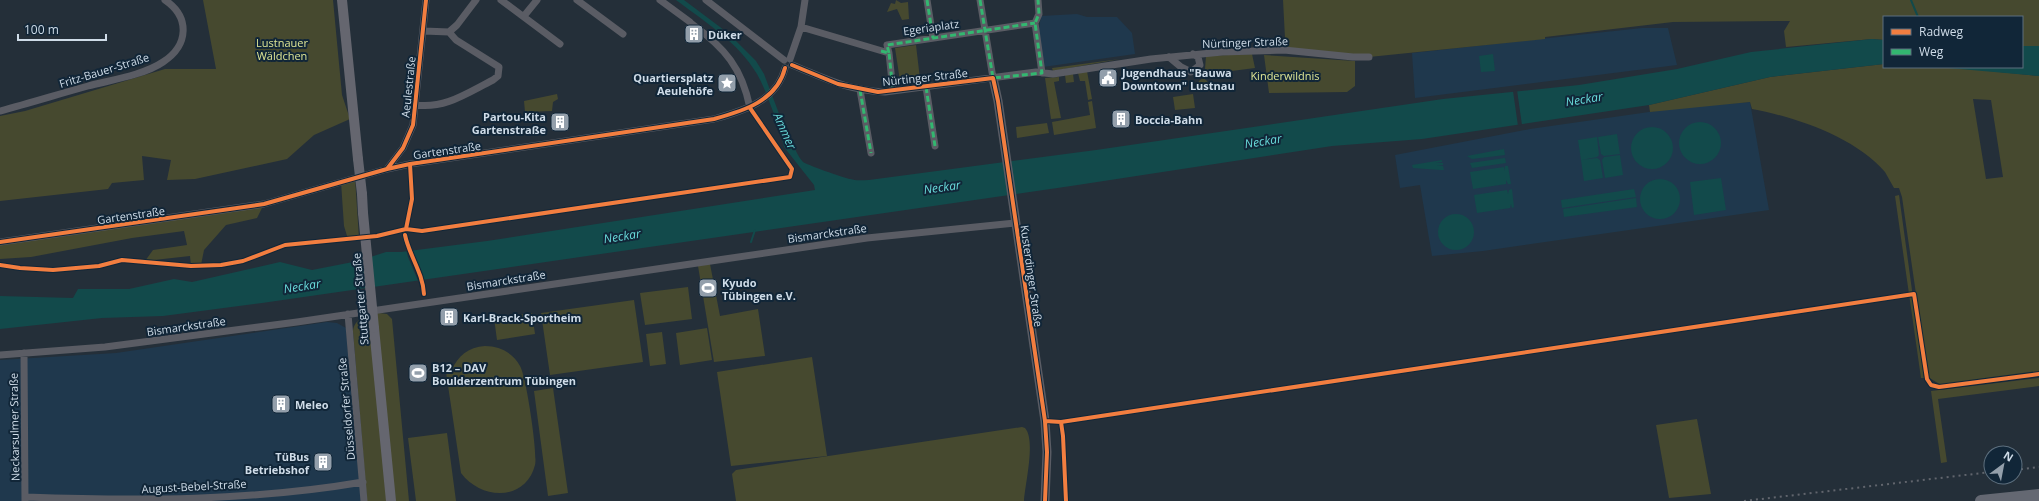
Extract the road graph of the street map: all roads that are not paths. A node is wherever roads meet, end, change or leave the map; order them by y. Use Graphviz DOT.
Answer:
graph roads {
  1 [pos="165,0"];
  2 [pos="342,0"];
  3 [pos="426,0"];
  4 [pos="476,0"];
  5 [pos="502,0"];
  6 [pos="537,0"];
  7 [pos="577,0"];
  8 [pos="660,0"];
  9 [pos="706,0"];
  10 [pos="805,0"];
  11 [pos="927,0"];
  12 [pos="980,0"];
  13 [pos="1038,0"];
  14 [pos="524,16"];
  15 [pos="1035,23"];
  16 [pos="801,27"];
  17 [pos="424,31"];
  18 [pos="985,31"];
  19 [pos="449,32"];
  20 [pos="623,34"];
  21 [pos="933,38"];
  22 [pos="560,44"];
  23 [pos="889,53"];
  24 [pos="1193,54"];
  25 [pos="1169,57"];
  26 [pos="1369,57"];
  27 [pos="788,63"];
  28 [pos="1042,73"];
  29 [pos="993,78"];
  30 [pos="926,88"];
  31 [pos="860,90"];
  32 [pos="893,91"];
  33 [pos="416,105"];
  34 [pos="750,108"];
  35 [pos="0,111"];
  36 [pos="935,146"];
  37 [pos="871,153"];
  38 [pos="386,169"];
  39 [pos="1015,223"];
  40 [pos="0,242"];
  41 [pos="348,314"];
  42 [pos="24,353"];
  43 [pos="0,355"];
  44 [pos="364,482"];
  45 [pos="2039,495"];
  46 [pos="26,499"];
  47 [pos="364,501"];
  48 [pos="391,501"];
  49 [pos="1045,501"];
  50 [pos="1981,501"];
  1 -- 35 [label="street, Fritz-Bauer-Straße"];
  2 -- 48 [label="main road, Stuttgarter Straße, bridge"];
  3 -- 17 [label="street, Aeulestraße"];
  4 -- 19 [label="street"];
  5 -- 14 [label="street"];
  6 -- 14 [label="street"];
  7 -- 20 [label="street"];
  8 -- 34 [label="street"];
  9 -- 27 [label="street, Nürtinger Straße"];
  10 -- 16 [label="street, Gartenstraße"];
  11 -- 21 [label="street"];
  12 -- 18 [label="street"];
  13 -- 15 [label="street"];
  14 -- 22 [label="street"];
  15 -- 18 [label="street, Egeriaplatz"];
  15 -- 28 [label="street"];
  16 -- 23 [label="street"];
  16 -- 27 [label="street, Gartenstraße"];
  17 -- 19 [label="street"];
  17 -- 33 [label="street, Aeulestraße"];
  18 -- 21 [label="street, Egeriaplatz"];
  18 -- 29 [label="street"];
  19 -- 33 [label="street"];
  21 -- 23 [label="street, Egeriaplatz"];
  23 -- 32 [label="street"];
  24 -- 25 [label="street, Nürtinger Straße"];
  24 -- 25 [label="street"];
  24 -- 26 [label="street, Nürtinger Straße"];
  25 -- 28 [label="street, Nürtinger Straße"];
  27 -- 31 [label="street, Nürtinger Straße"];
  27 -- 34 [label="street, Gartenstraße"];
  28 -- 29 [label="street, Nürtinger Straße"];
  29 -- 30 [label="street, Nürtinger Straße"];
  29 -- 39 [label="street, Kusterdinger Straße"];
  30 -- 32 [label="street, Nürtinger Straße"];
  30 -- 36 [label="street"];
  31 -- 32 [label="street, Nürtinger Straße"];
  31 -- 37 [label="street"];
  33 -- 38 [label="street, Aeulestraße"];
  34 -- 38 [label="street, Gartenstraße"];
  38 -- 40 [label="street, Gartenstraße"];
  39 -- 41 [label="street, Bismarckstraße"];
  39 -- 49 [label="street, Kusterdinger Straße"];
  41 -- 42 [label="street, Bismarckstraße"];
  41 -- 44 [label="street, Düsseldorfer Straße"];
  42 -- 43 [label="street, Bismarckstraße"];
  42 -- 46 [label="street, Neckarsulmer Straße"];
  44 -- 46 [label="street, August-Bebel-Straße"];
  44 -- 47 [label="street, Düsseldorfer Straße"];
  45 -- 50 [label="highway"];
}
